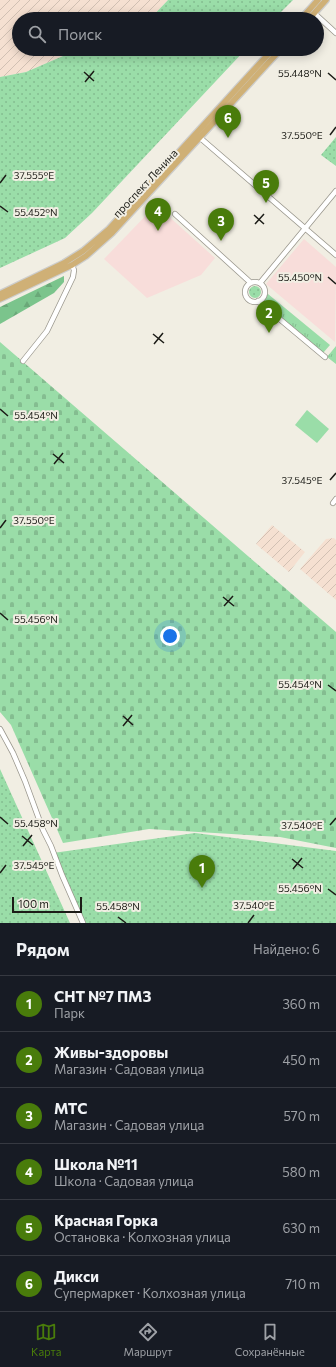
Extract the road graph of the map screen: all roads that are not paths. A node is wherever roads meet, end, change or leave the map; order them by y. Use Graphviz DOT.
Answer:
graph roads {
  1 [pos="318,0"];
  2 [pos="326,0"];
  3 [pos="307,12"];
  4 [pos="315,12"];
  5 [pos="324,22"];
  6 [pos="336,33"];
  7 [pos="267,56"];
  8 [pos="274,56"];
  9 [pos="198,136"];
  10 [pos="336,192"];
  11 [pos="175,214"];
  12 [pos="305,229"];
  13 [pos="336,255"];
  14 [pos="72,265"];
  15 [pos="251,283"];
  16 [pos="260,283"];
  17 [pos="0,294"];
  18 [pos="0,299"];
  19 [pos="258,301"];
  20 [pos="325,357"];
  21 [pos="23,361"];
  22 [pos="0,729"];
  23 [pos="83,923"];
  1 -- 3 [label="main road"];
  2 -- 4 [label="main road"];
  5 -- 6 [label="street"];
  7 -- 9 [label="main road, проспект Ленина"];
  8 -- 9 [label="main road, проспект Ленина"];
  9 -- 12 [label="street"];
  9 -- 14 [label="main road, проспект Ленина"];
  9 -- 17 [label="main road, проспект Ленина"];
  10 -- 12 [label="street"];
  11 -- 15 [label="street"];
  12 -- 13 [label="street"];
  12 -- 16 [label="street"];
  14 -- 18 [label="main road, проспект Ленина"];
  14 -- 21 [label="street"];
  15 -- 16 [label="street"];
  15 -- 19 [label="street"];
  16 -- 19 [label="street"];
  19 -- 20 [label="street"];
  22 -- 23 [label="street"];
}
